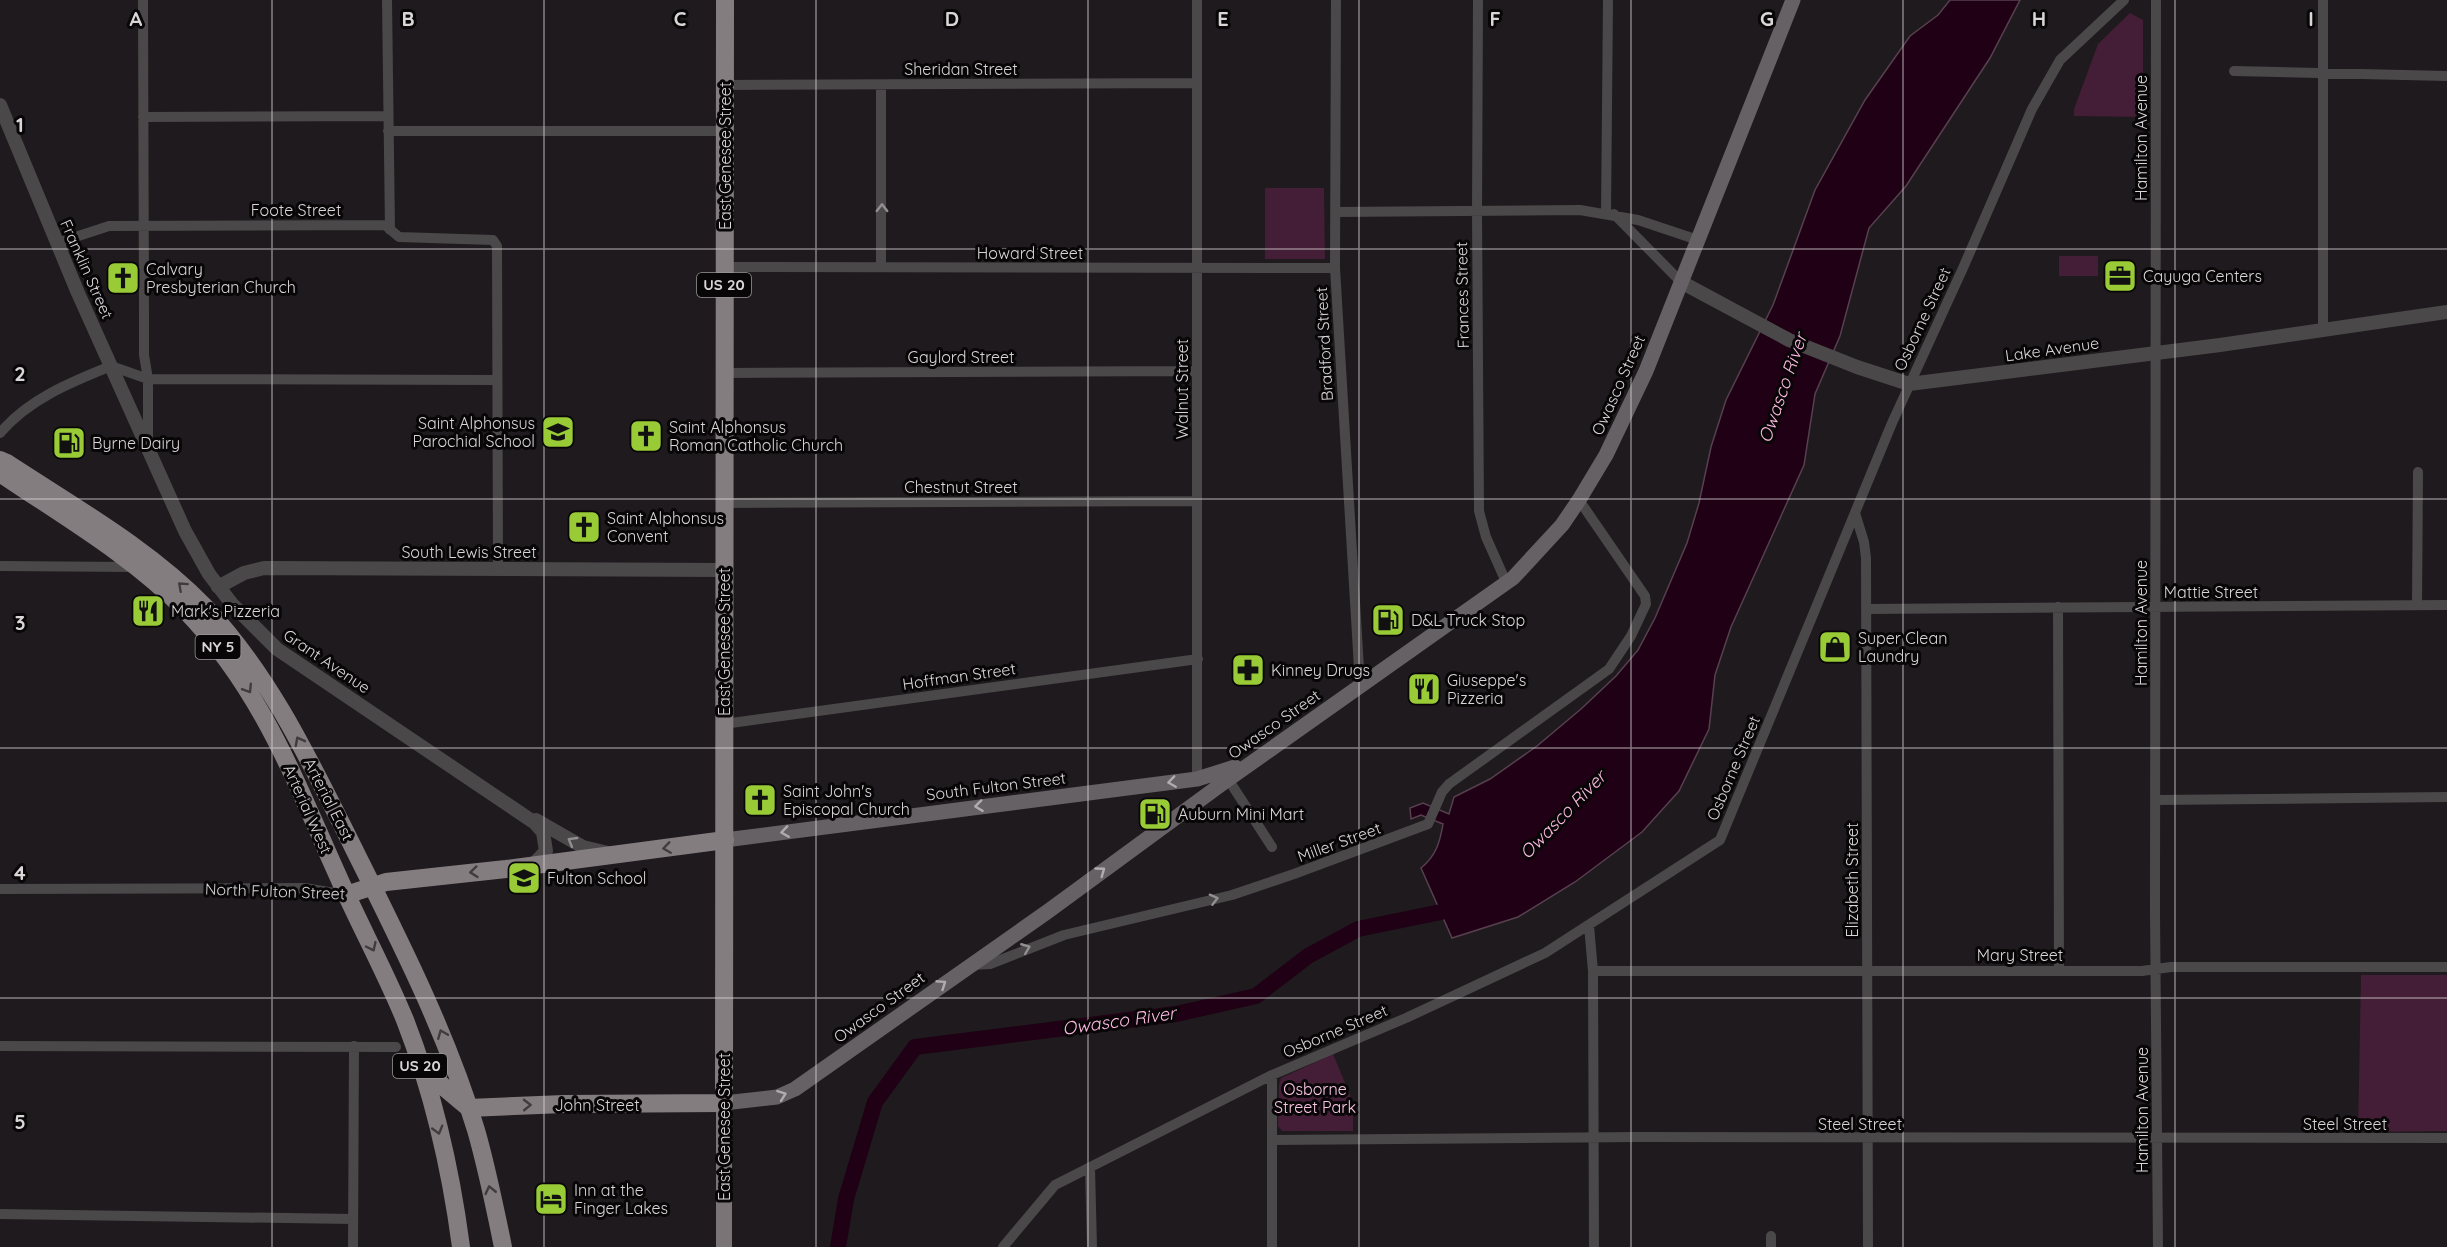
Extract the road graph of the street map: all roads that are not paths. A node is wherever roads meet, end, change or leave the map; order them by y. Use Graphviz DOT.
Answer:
graph roads {
  1 [pos="143,0"];
  2 [pos="387,0"];
  3 [pos="725,0"];
  4 [pos="1197,0"];
  5 [pos="1336,0"];
  6 [pos="1478,0"];
  7 [pos="1608,0"];
  8 [pos="1793,0"];
  9 [pos="2124,0"];
  10 [pos="2156,0"];
  11 [pos="2323,0"];
  12 [pos="2234,71"];
  13 [pos="2322,74"];
  14 [pos="2447,76"];
  15 [pos="1197,83"];
  16 [pos="725,85"];
  17 [pos="881,85"];
  18 [pos="0,105"];
  19 [pos="387,116"];
  20 [pos="144,117"];
  21 [pos="388,131"];
  22 [pos="725,131"];
  23 [pos="1335,212"];
  24 [pos="1477,212"];
  25 [pos="1610,214"];
  26 [pos="144,226"];
  27 [pos="390,230"];
  28 [pos="1698,240"];
  29 [pos="57,243"];
  30 [pos="724,267"];
  31 [pos="881,267"];
  32 [pos="1197,268"];
  33 [pos="1335,268"];
  34 [pos="1681,282"];
  35 [pos="2447,312"];
  36 [pos="2323,328"];
  37 [pos="2157,352"];
  38 [pos="111,366"];
  39 [pos="1197,371"];
  40 [pos="724,373"];
  41 [pos="148,378"];
  42 [pos="497,380"];
  43 [pos="1909,384"];
  44 [pos="0,433"];
  45 [pos="147,445"];
  46 [pos="0,460"];
  47 [pos="2418,472"];
  48 [pos="0,474"];
  49 [pos="1579,500"];
  50 [pos="1197,501"];
  51 [pos="724,503"];
  52 [pos="1856,513"];
  53 [pos="0,566"];
  54 [pos="138,568"];
  55 [pos="498,569"];
  56 [pos="724,570"];
  57 [pos="1507,584"];
  58 [pos="218,587"];
  59 [pos="2417,605"];
  60 [pos="2447,605"];
  61 [pos="2156,607"];
  62 [pos="2058,608"];
  63 [pos="1866,609"];
  64 [pos="1198,659"];
  65 [pos="1360,686"];
  66 [pos="724,724"];
  67 [pos="1267,752"];
  68 [pos="1197,779"];
  69 [pos="1227,779"];
  70 [pos="1206,795"];
  71 [pos="2447,797"];
  72 [pos="2156,800"];
  73 [pos="526,816"];
  74 [pos="725,840"];
  75 [pos="1272,848"];
  76 [pos="621,854"];
  77 [pos="533,865"];
  78 [pos="373,887"];
  79 [pos="0,889"];
  80 [pos="346,894"];
  81 [pos="1588,926"];
  82 [pos="971,965"];
  83 [pos="2447,967"];
  84 [pos="1868,970"];
  85 [pos="2060,970"];
  86 [pos="2156,970"];
  87 [pos="1593,971"];
  88 [pos="0,1046"];
  89 [pos="354,1046"];
  90 [pos="396,1047"];
  91 [pos="414,1047"];
  92 [pos="1272,1075"];
  93 [pos="724,1103"];
  94 [pos="469,1108"];
  95 [pos="1868,1138"];
  96 [pos="2157,1138"];
  97 [pos="2447,1138"];
  98 [pos="1593,1139"];
  99 [pos="1272,1140"];
  100 [pos="1090,1168"];
  101 [pos="0,1214"];
  102 [pos="353,1219"];
  103 [pos="353,1247"];
  104 [pos="461,1247"];
  105 [pos="503,1247"];
  106 [pos="724,1247"];
  107 [pos="1003,1247"];
  108 [pos="1092,1247"];
  109 [pos="1272,1247"];
  110 [pos="1594,1247"];
  111 [pos="1868,1247"];
  112 [pos="2158,1247"];
  1 -- 20 [label="street, Grant Avenue"];
  2 -- 19 [label="street"];
  3 -- 16 [label="highway, East Genesee Street / US 20"];
  4 -- 15 [label="street, Walnut Street"];
  5 -- 23 [label="street, Bradford Street"];
  6 -- 24 [label="street, Frances Street"];
  7 -- 25 [label="street"];
  8 -- 28 [label="main road, Owasco Street"];
  9 -- 43 [label="street, Osborne Street"];
  10 -- 37 [label="street, Hamilton Avenue"];
  11 -- 13 [label="street"];
  12 -- 13 [label="street"];
  13 -- 14 [label="street"];
  13 -- 36 [label="street"];
  15 -- 17 [label="street, Sheridan Street"];
  15 -- 32 [label="street, Walnut Street"];
  16 -- 17 [label="street, Sheridan Street"];
  16 -- 22 [label="highway, East Genesee Street / US 20"];
  31 -- 17 [label="street, one-way"];
  18 -- 29 [label="street, Franklin Street"];
  19 -- 20 [label="street"];
  19 -- 21 [label="street"];
  20 -- 26 [label="street, Grant Avenue"];
  21 -- 22 [label="street"];
  21 -- 27 [label="street"];
  22 -- 30 [label="highway, East Genesee Street / US 20"];
  23 -- 24 [label="street"];
  23 -- 33 [label="street, Bradford Street"];
  24 -- 25 [label="street"];
  24 -- 57 [label="street, Frances Street"];
  25 -- 28 [label="street"];
  25 -- 34 [label="street"];
  26 -- 27 [label="street, Foote Street"];
  26 -- 29 [label="street, Foote Street"];
  26 -- 41 [label="street, Grant Avenue"];
  27 -- 42 [label="street, Foote Street"];
  28 -- 34 [label="main road, Owasco Street"];
  29 -- 38 [label="street, Franklin Street"];
  30 -- 31 [label="street, Howard Street"];
  30 -- 40 [label="highway, East Genesee Street / US 20"];
  31 -- 32 [label="street, Howard Street"];
  32 -- 33 [label="street, Howard Street"];
  32 -- 39 [label="street, Walnut Street"];
  33 -- 65 [label="street, Bradford Street"];
  34 -- 43 [label="street, Lake Avenue"];
  34 -- 49 [label="main road, Owasco Street"];
  35 -- 36 [label="street, Lake Avenue"];
  36 -- 37 [label="street, Lake Avenue"];
  37 -- 43 [label="street, Lake Avenue"];
  37 -- 61 [label="street, Hamilton Avenue"];
  38 -- 41 [label="street"];
  38 -- 44 [label="street"];
  38 -- 45 [label="street, Franklin Street"];
  39 -- 40 [label="street, Gaylord Street"];
  39 -- 50 [label="street, Walnut Street"];
  40 -- 51 [label="highway, East Genesee Street / US 20"];
  41 -- 42 [label="street"];
  41 -- 45 [label="street, Grant Avenue"];
  42 -- 55 [label="street"];
  43 -- 52 [label="street, Osborne Street"];
  45 -- 58 [label="street, Grant Avenue"];
  78 -- 46 [label="highway, Arterial East / NY 5, one-way"];
  47 -- 59 [label="street"];
  48 -- 54 [label="highway, Arterial West / NY 5"];
  49 -- 57 [label="main road, Owasco Street"];
  82 -- 49 [label="street, Miller Street, one-way"];
  50 -- 51 [label="street, Chestnut Street"];
  50 -- 64 [label="street, Walnut Street"];
  51 -- 56 [label="highway, East Genesee Street / US 20"];
  52 -- 63 [label="street, Elizabeth Street"];
  52 -- 81 [label="street, Osborne Street"];
  53 -- 54 [label="street"];
  54 -- 80 [label="highway, Arterial West / NY 5, one-way"];
  55 -- 56 [label="street, South Lewis Street"];
  55 -- 58 [label="street, South Lewis Street"];
  56 -- 66 [label="highway, East Genesee Street / US 20"];
  57 -- 65 [label="main road, Owasco Street"];
  58 -- 73 [label="street, Grant Avenue"];
  59 -- 60 [label="street, Mattie Street"];
  59 -- 61 [label="street, Mattie Street"];
  61 -- 62 [label="street, Mattie Street"];
  61 -- 72 [label="street, Hamilton Avenue"];
  62 -- 63 [label="street, Mattie Street"];
  62 -- 85 [label="street"];
  63 -- 84 [label="street, Elizabeth Street"];
  64 -- 66 [label="street, Hoffman Street"];
  64 -- 68 [label="street, Walnut Street"];
  65 -- 67 [label="main road, Owasco Street"];
  66 -- 74 [label="highway, East Genesee Street / US 20"];
  67 -- 68 [label="main road, South Fulton Street"];
  67 -- 69 [label="main road, Owasco Street"];
  68 -- 70 [label="main road"];
  68 -- 74 [label="main road, South Fulton Street, one-way"];
  69 -- 70 [label="main road, Owasco Street"];
  69 -- 75 [label="street"];
  82 -- 70 [label="main road, Owasco Street, one-way"];
  71 -- 72 [label="street"];
  72 -- 86 [label="street, Hamilton Avenue"];
  76 -- 73 [label="street, one-way"];
  73 -- 77 [label="street"];
  74 -- 76 [label="highway, North Fulton Street, one-way"];
  74 -- 93 [label="highway, East Genesee Street / US 20"];
  76 -- 77 [label="highway, North Fulton Street"];
  77 -- 78 [label="highway, North Fulton Street, one-way"];
  78 -- 80 [label="highway, North Fulton Street"];
  94 -- 78 [label="highway, Arterial East / NY 5, one-way"];
  79 -- 80 [label="street, North Fulton Street"];
  80 -- 91 [label="highway, Arterial West / US 20, one-way"];
  81 -- 87 [label="street"];
  81 -- 92 [label="street, Osborne Street"];
  93 -- 82 [label="main road, Owasco Street, one-way"];
  83 -- 86 [label="street, Mary Street"];
  84 -- 85 [label="street, Mary Street"];
  84 -- 87 [label="street, Mary Street"];
  84 -- 95 [label="street, Elizabeth Street"];
  85 -- 86 [label="street, Mary Street"];
  86 -- 96 [label="street, Hamilton Avenue"];
  87 -- 98 [label="street"];
  88 -- 89 [label="street"];
  89 -- 90 [label="street"];
  89 -- 102 [label="street"];
  91 -- 94 [label="highway"];
  91 -- 104 [label="highway, Arterial West / US 20, one-way"];
  92 -- 99 [label="street"];
  92 -- 100 [label="street, Osborne Street"];
  94 -- 93 [label="highway, John Street, one-way"];
  93 -- 106 [label="main road, East Genesee Street"];
  105 -- 94 [label="highway, Arterial East, one-way"];
  95 -- 96 [label="street, Steel Street"];
  95 -- 98 [label="street, Steel Street"];
  95 -- 111 [label="street, Elizabeth Street"];
  96 -- 97 [label="street, Steel Street"];
  96 -- 112 [label="street, Hamilton Avenue"];
  98 -- 99 [label="street, Steel Street"];
  98 -- 110 [label="street"];
  99 -- 109 [label="street"];
  100 -- 107 [label="street, Osborne Street"];
  100 -- 108 [label="street"];
  101 -- 102 [label="street"];
  102 -- 103 [label="street"];
}
